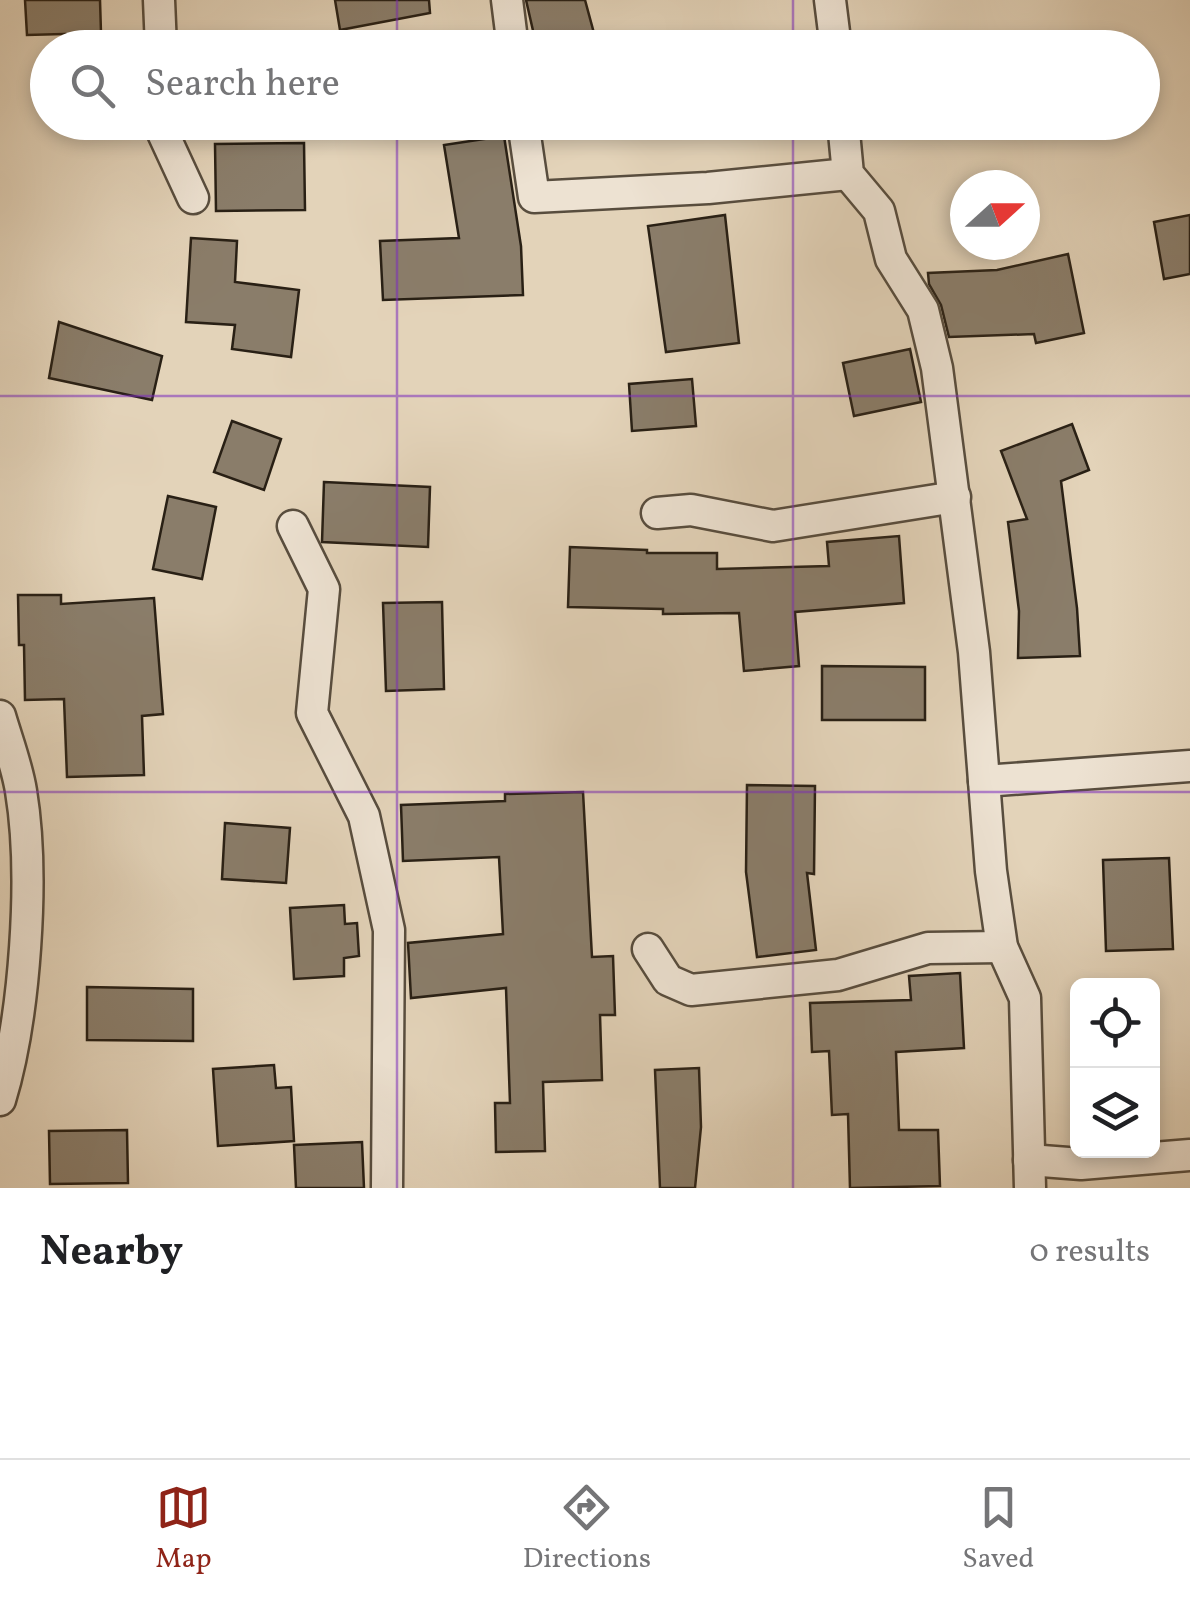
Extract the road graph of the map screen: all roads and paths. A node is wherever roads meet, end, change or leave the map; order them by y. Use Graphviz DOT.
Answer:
graph roads {
  1 [pos="159,0"];
  2 [pos="506,0"];
  3 [pos="830,0"];
  4 [pos="160,30"];
  5 [pos="510,30"];
  6 [pos="834,30"];
  7 [pos="166,140"];
  8 [pos="526,140"];
  9 [pos="845,140"];
  10 [pos="848,174"];
  11 [pos="193,198"];
  12 [pos="955,497"];
  13 [pos="657,512"];
  14 [pos="293,526"];
  15 [pos="0,716"];
  16 [pos="1190,766"];
  17 [pos="984,780"];
  18 [pos="1002,947"];
  19 [pos="648,948"];
  20 [pos="0,1100"];
  21 [pos="1190,1155"];
  22 [pos="1029,1174"];
  23 [pos="388,1188"];
  1 -- 4 [label="street"];
  2 -- 5 [label="street"];
  3 -- 6 [label="street"];
  7 -- 11 [label="street"];
  8 -- 10 [label="street"];
  9 -- 10 [label="street"];
  10 -- 12 [label="street"];
  12 -- 13 [label="street"];
  12 -- 17 [label="street"];
  14 -- 23 [label="street"];
  15 -- 20 [label="street"];
  16 -- 17 [label="street"];
  17 -- 18 [label="street"];
  18 -- 19 [label="street"];
  18 -- 22 [label="street"];
  21 -- 22 [label="street"];
}
